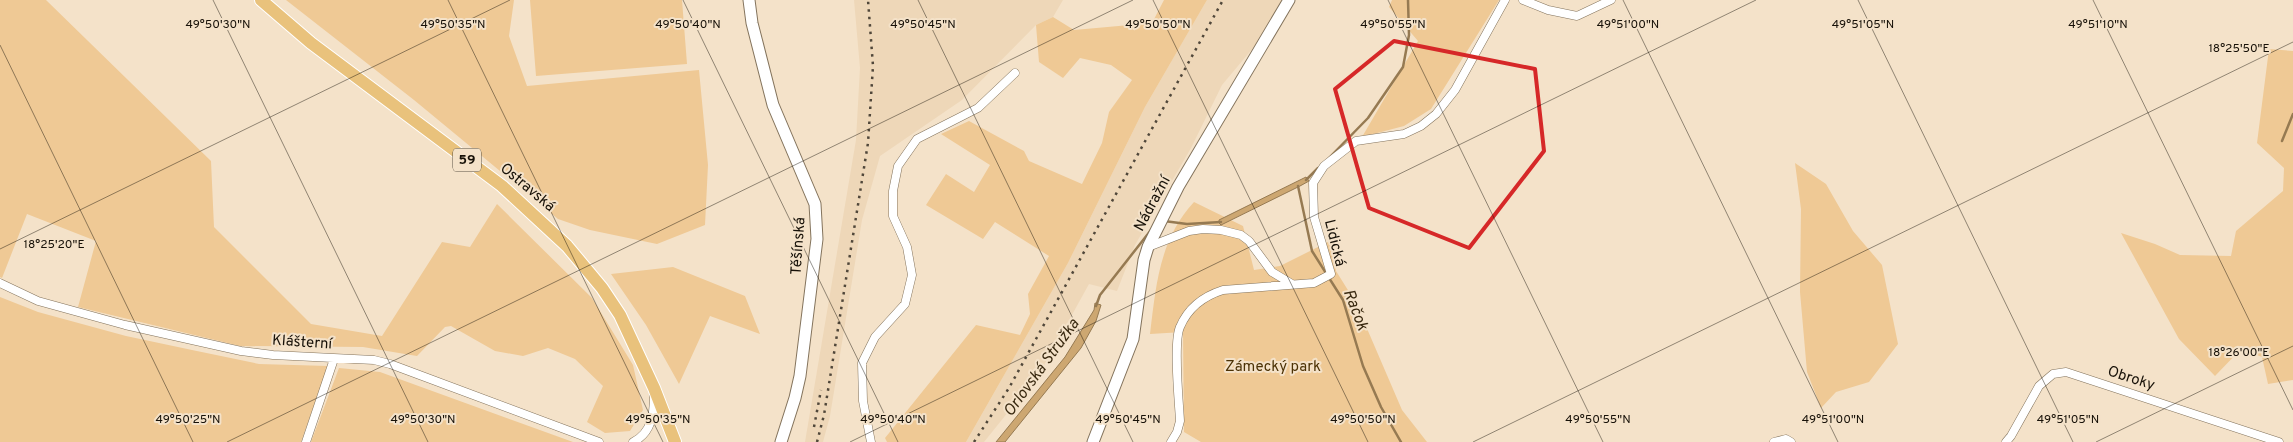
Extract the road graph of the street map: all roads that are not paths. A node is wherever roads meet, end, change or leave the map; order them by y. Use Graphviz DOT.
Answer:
graph roads {
  1 [pos="261,0"];
  2 [pos="749,0"];
  3 [pos="1289,0"];
  4 [pos="1504,0"];
  5 [pos="1523,0"];
  6 [pos="1611,0"];
  7 [pos="1014,73"];
  8 [pos="1148,247"];
  9 [pos="0,283"];
  10 [pos="1292,284"];
  11 [pos="334,359"];
  12 [pos="654,388"];
  13 [pos="675,438"];
  14 [pos="306,442"];
  15 [pos="599,442"];
  16 [pos="633,442"];
  17 [pos="781,442"];
  18 [pos="871,442"];
  19 [pos="1093,442"];
  20 [pos="1171,442"];
  21 [pos="1774,442"];
  22 [pos="1792,442"];
  23 [pos="2006,442"];
  24 [pos="2279,442"];
  1 -- 12 [label="main road, Ostravská / 59"];
  2 -- 17 [label="street, Těšínská"];
  3 -- 8 [label="street, Nádražní"];
  4 -- 10 [label="street, Lidická"];
  5 -- 6 [label="street"];
  7 -- 18 [label="street"];
  8 -- 10 [label="street"];
  8 -- 19 [label="street, Nádražní"];
  9 -- 11 [label="street, Klášterní"];
  10 -- 20 [label="street, Lidická"];
  11 -- 14 [label="street"];
  11 -- 15 [label="street, Klášterní"];
  12 -- 13 [label="main road, Ostravská / 59"];
  12 -- 16 [label="street"];
  21 -- 22 [label="street"];
  23 -- 24 [label="street, Obroky"];
}
